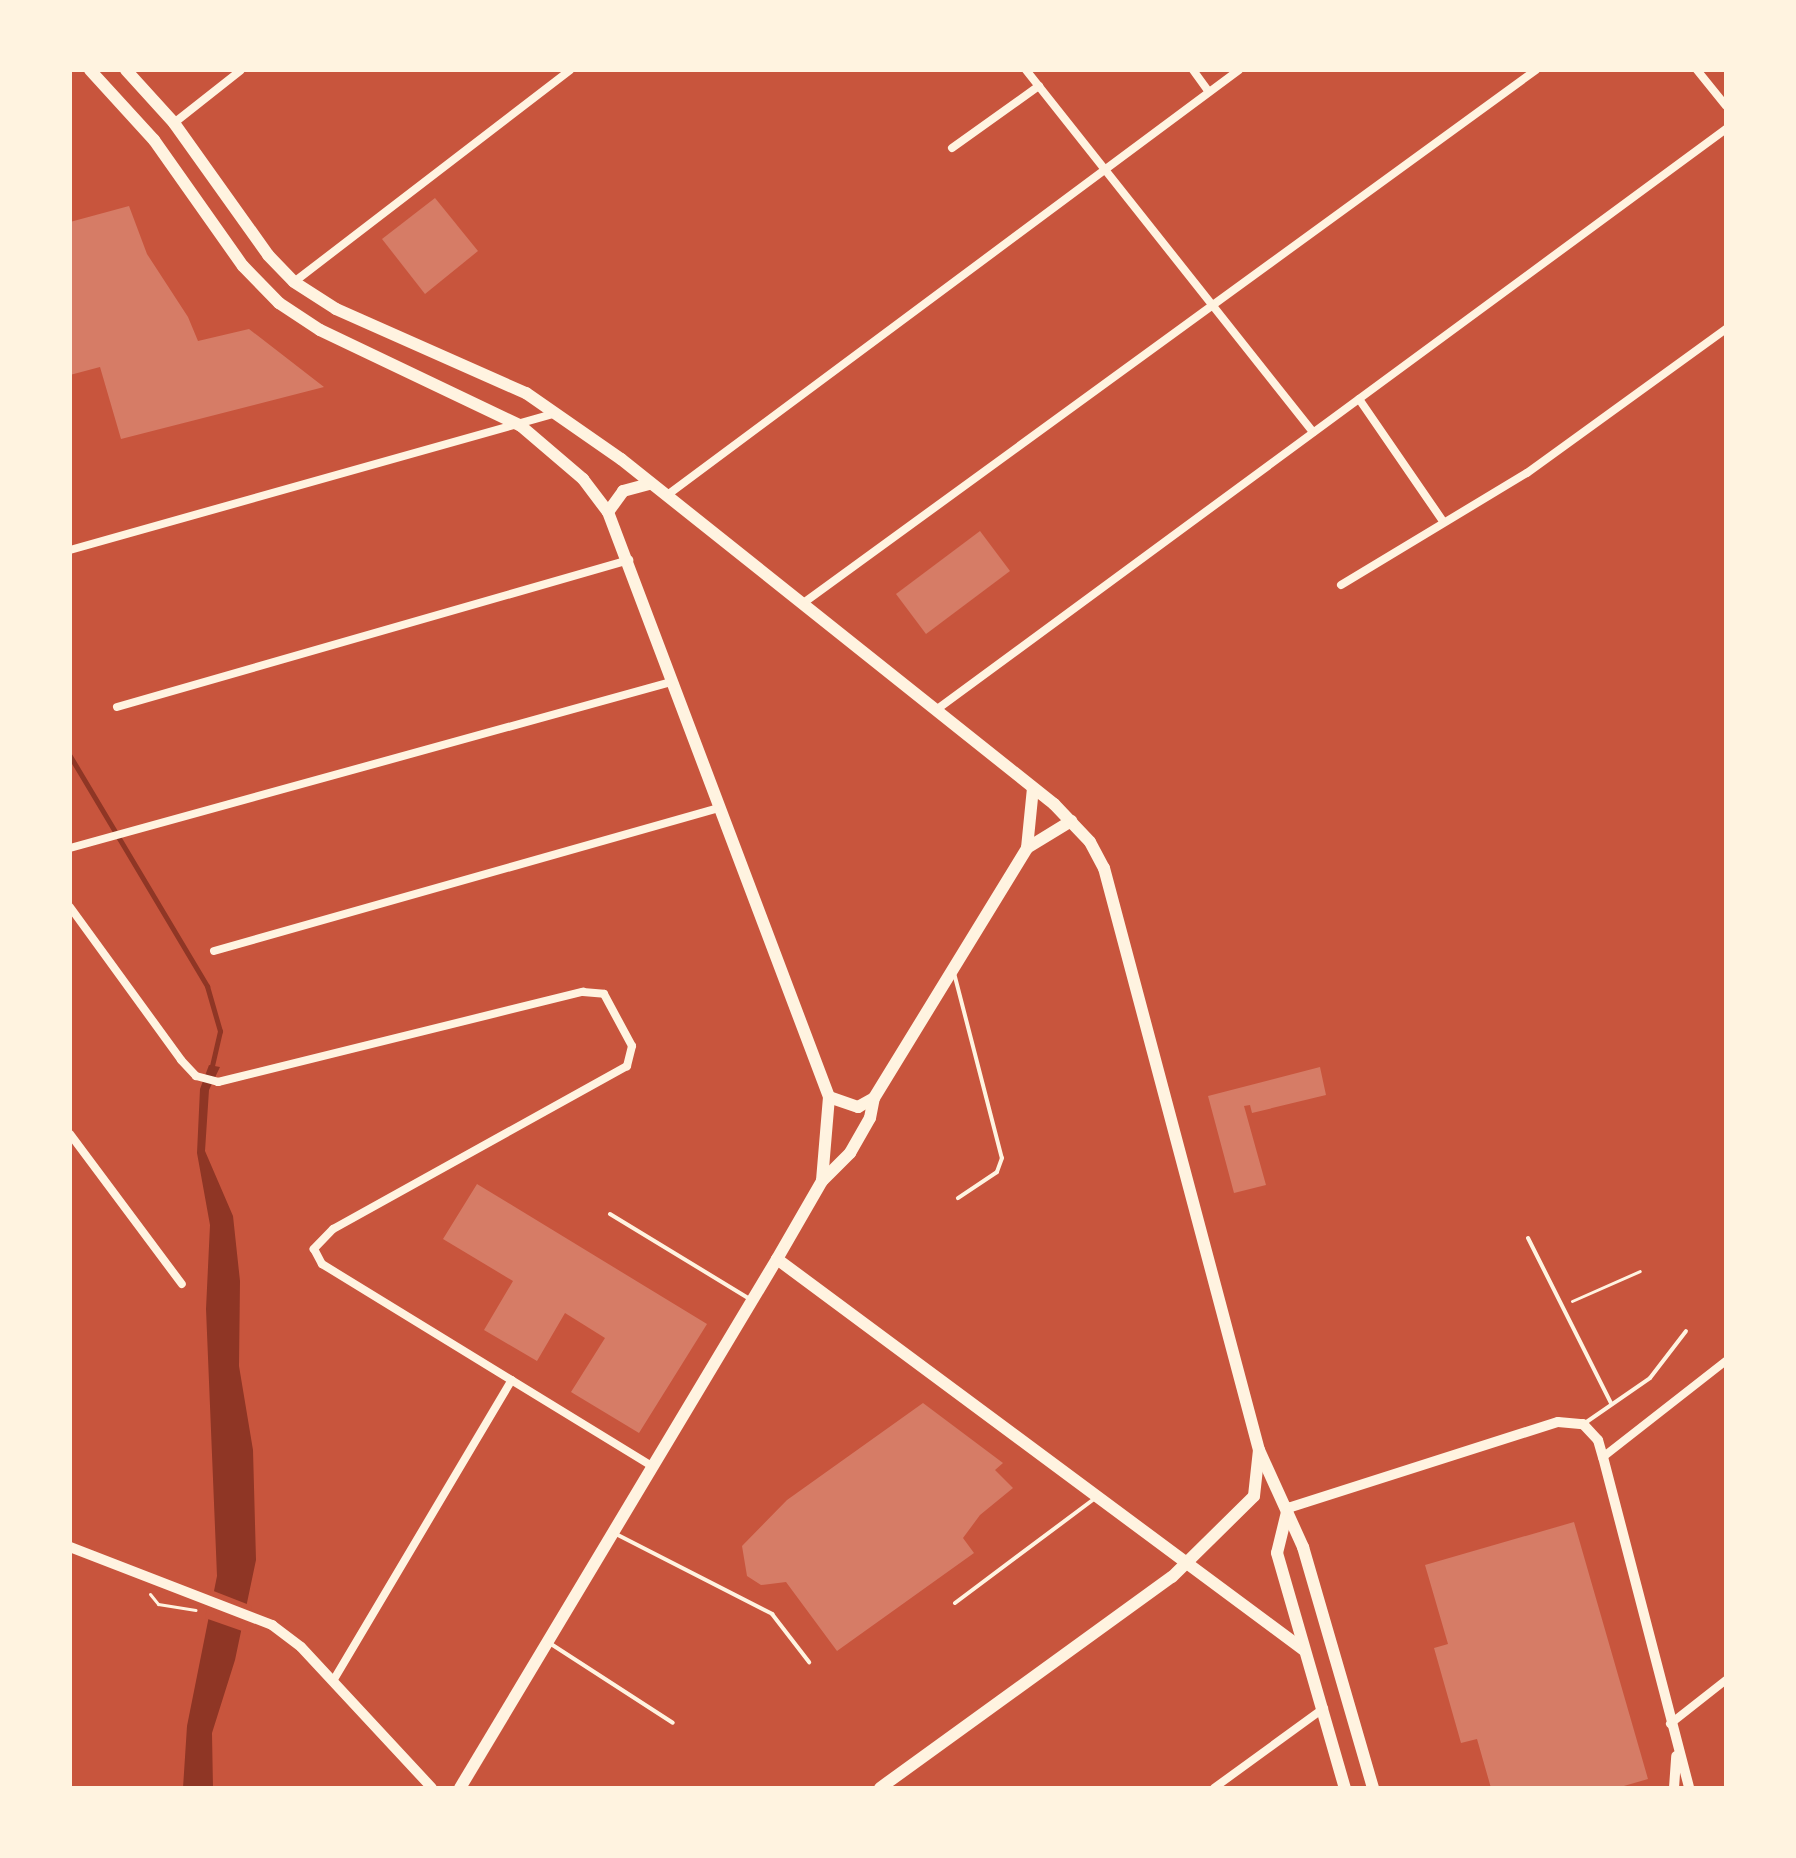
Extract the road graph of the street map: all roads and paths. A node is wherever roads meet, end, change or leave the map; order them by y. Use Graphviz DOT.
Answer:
graph roads {
  1 [pos="90,70"];
  2 [pos="126,70"];
  3 [pos="241,70"];
  4 [pos="570,70"];
  5 [pos="1026,70"];
  6 [pos="1193,70"];
  7 [pos="1239,70"];
  8 [pos="1536,70"];
  9 [pos="1697,70"];
  10 [pos="1039,86"];
  11 [pos="1209,92"];
  12 [pos="1726,106"];
  13 [pos="174,123"];
  14 [pos="1726,129"];
  15 [pos="952,148"];
  16 [pos="1106,171"];
  17 [pos="294,282"];
  18 [pos="1211,306"];
  19 [pos="1726,329"];
  20 [pos="1359,399"];
  21 [pos="553,414"];
  22 [pos="521,426"];
  23 [pos="1313,432"];
  24 [pos="649,484"];
  25 [pos="666,496"];
  26 [pos="608,512"];
  27 [pos="1443,521"];
  28 [pos="70,550"];
  29 [pos="630,559"];
  30 [pos="1341,585"];
  31 [pos="802,604"];
  32 [pos="671,682"];
  33 [pos="117,707"];
  34 [pos="936,710"];
  35 [pos="1033,788"];
  36 [pos="719,808"];
  37 [pos="1071,821"];
  38 [pos="70,848"];
  39 [pos="1027,848"];
  40 [pos="70,907"];
  41 [pos="214,951"];
  42 [pos="953,968"];
  43 [pos="829,1097"];
  44 [pos="874,1098"];
  45 [pos="70,1134"];
  46 [pos="822,1181"];
  47 [pos="958,1198"];
  48 [pos="610,1214"];
  49 [pos="1528,1238"];
  50 [pos="777,1259"];
  51 [pos="1640,1271"];
  52 [pos="182,1284"];
  53 [pos="752,1300"];
  54 [pos="1562,1306"];
  55 [pos="1686,1331"];
  56 [pos="1726,1361"];
  57 [pos="512,1380"];
  58 [pos="1611,1403"];
  59 [pos="1583,1424"];
  60 [pos="1259,1450"];
  61 [pos="1603,1457"];
  62 [pos="652,1466"];
  63 [pos="1096,1498"];
  64 [pos="1288,1508"];
  65 [pos="612,1532"];
  66 [pos="70,1547"];
  67 [pos="1186,1565"];
  68 [pos="955,1603"];
  69 [pos="547,1642"];
  70 [pos="1304,1650"];
  71 [pos="809,1662"];
  72 [pos="1726,1680"];
  73 [pos="333,1681"];
  74 [pos="1324,1708"];
  75 [pos="673,1723"];
  76 [pos="1670,1724"];
  77 [pos="1676,1750"];
  78 [pos="432,1788"];
  79 [pos="460,1788"];
  80 [pos="880,1788"];
  81 [pos="1214,1788"];
  82 [pos="1345,1788"];
  83 [pos="1373,1788"];
  84 [pos="1674,1788"];
  85 [pos="1689,1788"];
  1 -- 22 [label="main road"];
  2 -- 13 [label="main road"];
  3 -- 13 [label="street"];
  4 -- 17 [label="street"];
  5 -- 10 [label="street"];
  6 -- 11 [label="street"];
  7 -- 11 [label="street"];
  8 -- 18 [label="street"];
  9 -- 12 [label="street"];
  10 -- 15 [label="street"];
  10 -- 16 [label="street"];
  11 -- 16 [label="street"];
  13 -- 17 [label="main road"];
  14 -- 20 [label="street"];
  16 -- 18 [label="street"];
  16 -- 25 [label="street"];
  17 -- 21 [label="main road"];
  18 -- 23 [label="street"];
  18 -- 31 [label="street"];
  19 -- 27 [label="street"];
  20 -- 23 [label="street"];
  20 -- 27 [label="street"];
  21 -- 22 [label="street"];
  21 -- 24 [label="main road"];
  22 -- 26 [label="main road"];
  22 -- 28 [label="street"];
  23 -- 34 [label="street"];
  24 -- 25 [label="main road"];
  24 -- 26 [label="main road"];
  25 -- 31 [label="main road"];
  26 -- 29 [label="main road"];
  27 -- 30 [label="street"];
  29 -- 32 [label="main road"];
  29 -- 33 [label="street"];
  31 -- 34 [label="main road"];
  32 -- 36 [label="main road"];
  32 -- 38 [label="street"];
  34 -- 35 [label="main road"];
  35 -- 37 [label="main road"];
  35 -- 39 [label="main road"];
  36 -- 41 [label="street"];
  36 -- 43 [label="main road"];
  37 -- 39 [label="main road"];
  37 -- 60 [label="main road"];
  39 -- 42 [label="main road"];
  40 -- 57 [label="street"];
  42 -- 44 [label="main road"];
  42 -- 47 [label="lane"];
  43 -- 44 [label="main road"];
  43 -- 46 [label="main road"];
  44 -- 46 [label="main road"];
  45 -- 52 [label="street"];
  46 -- 50 [label="main road"];
  48 -- 53 [label="lane"];
  49 -- 54 [label="lane"];
  50 -- 53 [label="main road"];
  50 -- 63 [label="main road"];
  51 -- 54 [label="path"];
  53 -- 62 [label="main road"];
  54 -- 58 [label="lane"];
  55 -- 58 [label="lane"];
  56 -- 61 [label="street"];
  57 -- 62 [label="street"];
  57 -- 73 [label="street"];
  58 -- 59 [label="lane"];
  59 -- 61 [label="street"];
  59 -- 64 [label="street"];
  60 -- 64 [label="main road"];
  60 -- 67 [label="main road"];
  61 -- 76 [label="street"];
  62 -- 65 [label="main road"];
  63 -- 67 [label="main road"];
  63 -- 68 [label="lane"];
  64 -- 70 [label="main road"];
  64 -- 83 [label="main road"];
  65 -- 69 [label="main road"];
  65 -- 71 [label="lane"];
  66 -- 73 [label="street"];
  67 -- 70 [label="main road"];
  67 -- 80 [label="main road"];
  69 -- 75 [label="lane"];
  69 -- 79 [label="main road"];
  70 -- 74 [label="main road"];
  72 -- 76 [label="street"];
  73 -- 78 [label="street"];
  74 -- 81 [label="street"];
  74 -- 82 [label="main road"];
  76 -- 77 [label="street"];
  77 -- 84 [label="street"];
  77 -- 85 [label="street"];
}
